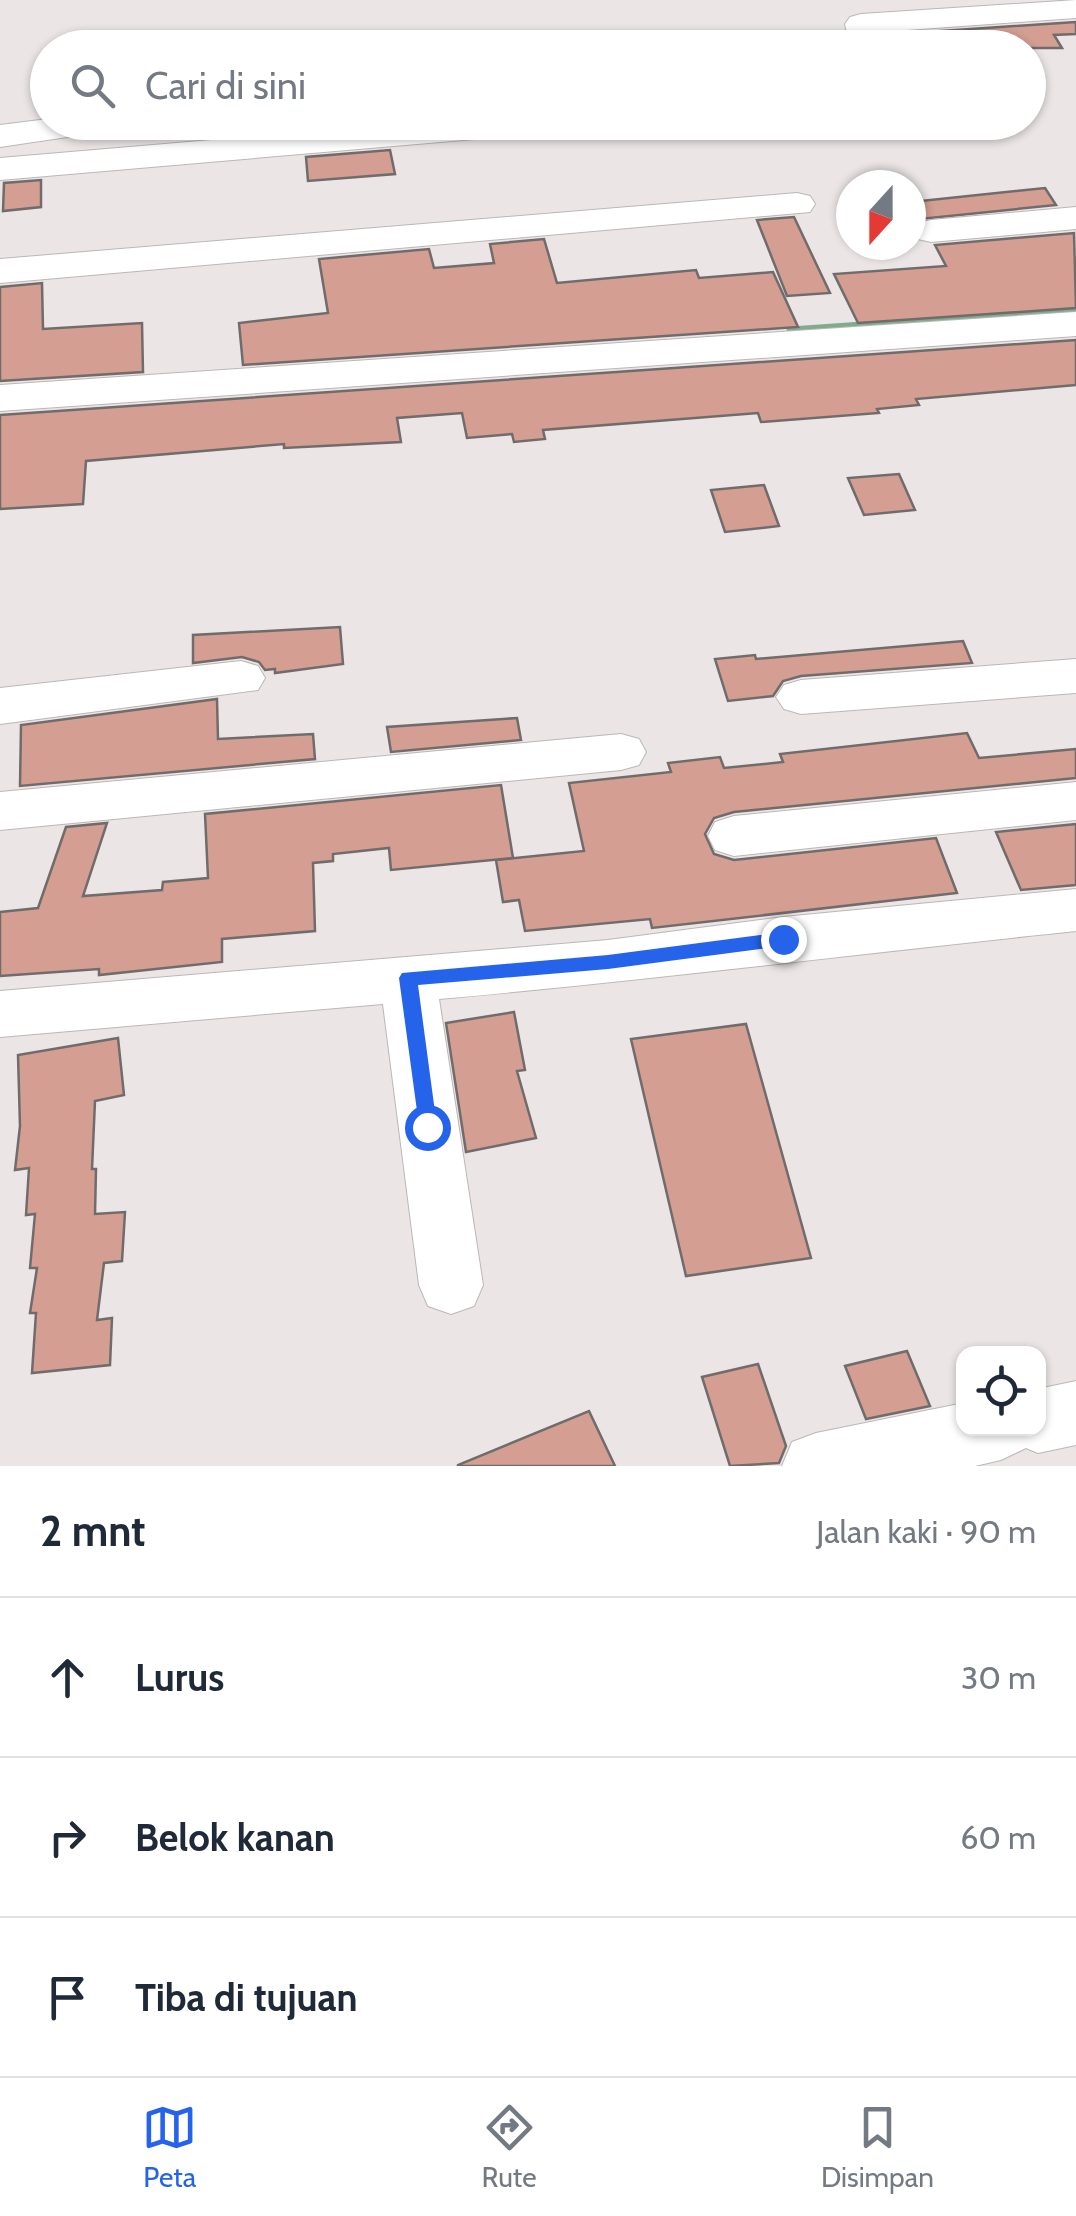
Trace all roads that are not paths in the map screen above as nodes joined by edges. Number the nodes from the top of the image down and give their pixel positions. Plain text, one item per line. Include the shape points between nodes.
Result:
1 (1076, 8) edge
2 (862, 30) edge
3 (30, 132) edge
4 (0, 136) edge
5 (338, 140) edge
6 (0, 168) edge
7 (797, 204) dead end
8 (1076, 218) edge
9 (931, 230) dead end
10 (0, 271) edge
11 (1076, 324) edge
12 (0, 398) edge
13 (1076, 676) edge
14 (242, 678) dead end
15 (801, 697) dead end
16 (0, 706) edge
17 (622, 752) dead end
18 (1076, 801) edge
19 (0, 811) edge
20 (734, 836) dead end
21 (1076, 910) edge
22 (408, 978) junction
23 (0, 1014) edge
24 (451, 1285) dead end
25 (1076, 1413) edge
26 (1046, 1419) edge
27 (962, 1436) edge
28 (816, 1466) edge

1 - 2 street via 868,23
3 - 4 street
5 - 6 street
7 - 10 street
8 - 9 street
11 - 12 street
13 - 15 street
14 - 16 street
17 - 19 street
18 - 20 street
21 - 22 street
22 - 23 street
22 - 24 street
25 - 26 street
27 - 28 street

